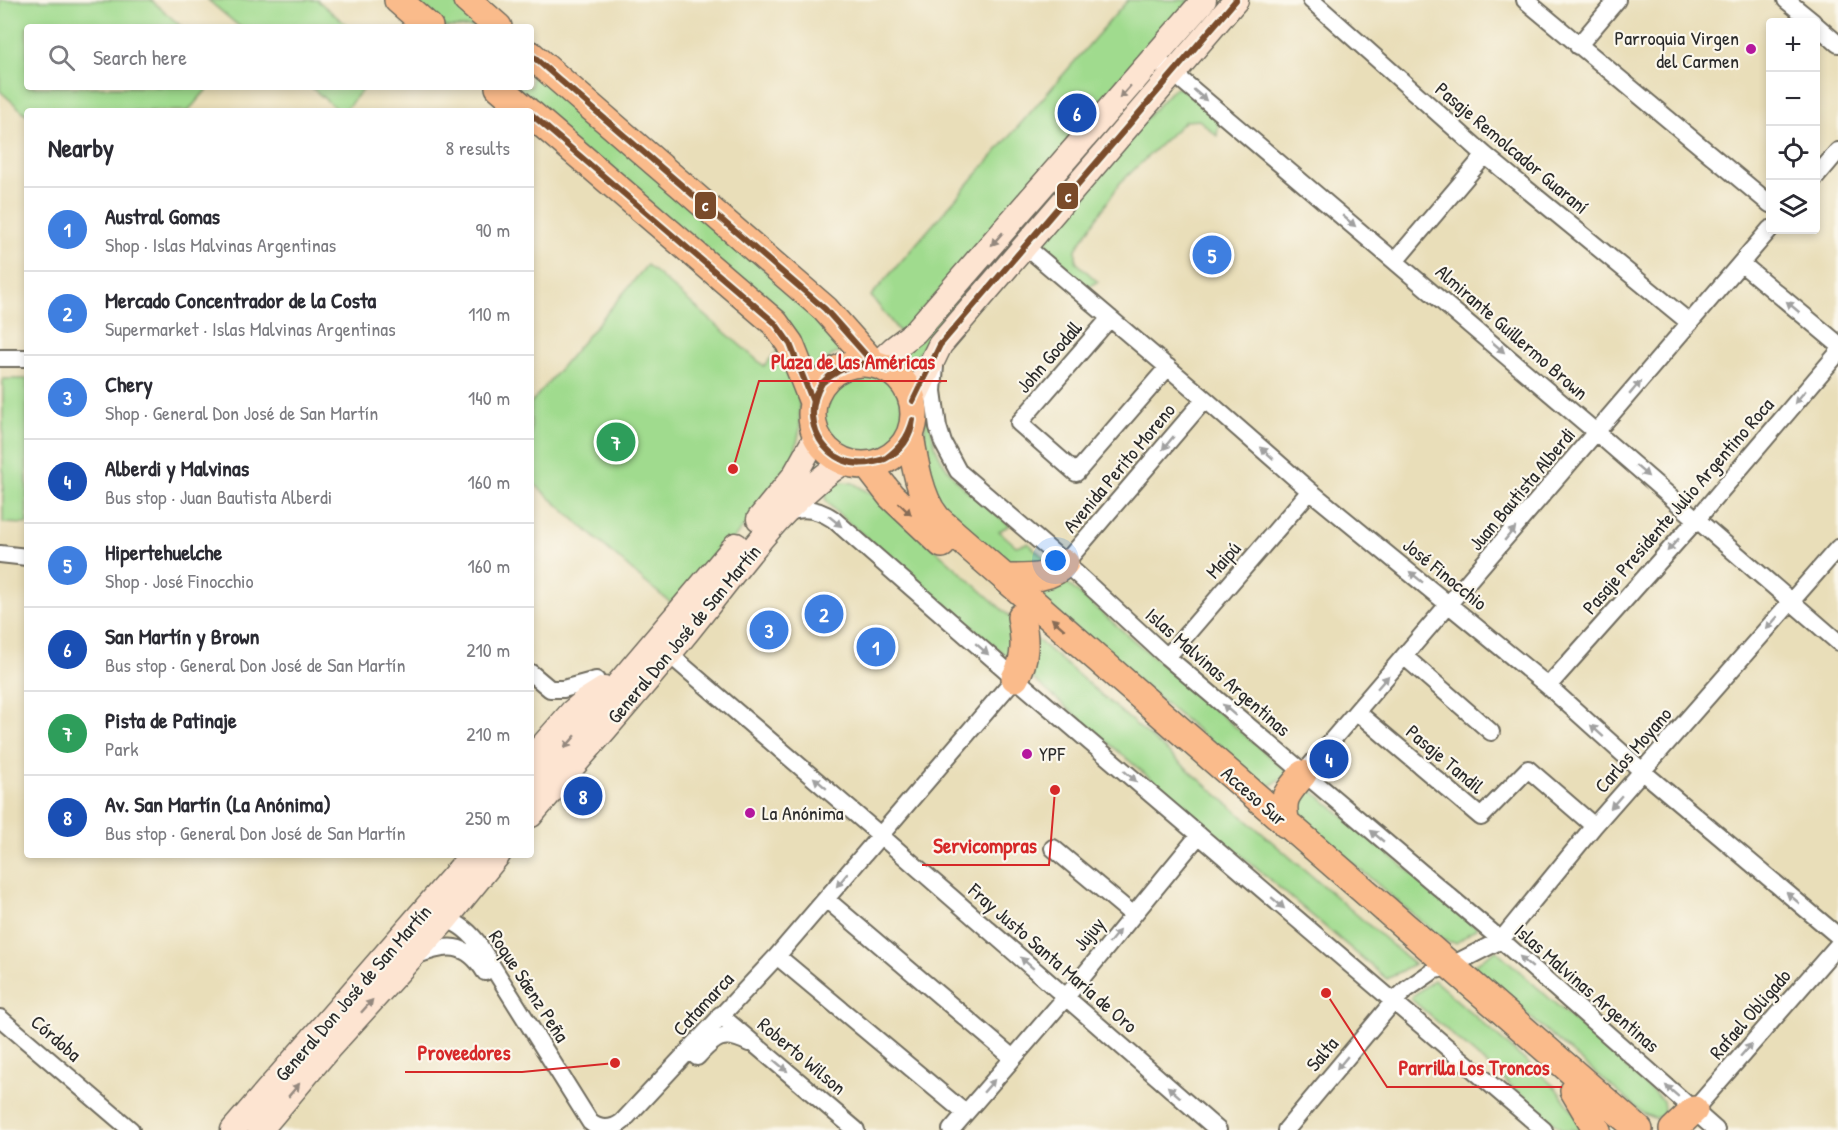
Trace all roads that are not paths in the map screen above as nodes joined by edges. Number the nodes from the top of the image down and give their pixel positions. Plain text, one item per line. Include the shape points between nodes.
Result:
1 (398, 0) edge
2 (467, 0) edge
3 (1204, 0) edge
4 (1236, 0) edge
5 (1311, 0) edge
6 (1525, 0) edge
7 (1617, 0) edge
8 (1786, 0) edge
9 (1807, 18) edge
10 (426, 24) edge
11 (495, 24) edge
12 (1820, 29) edge
13 (1838, 44) edge
14 (1578, 46) junction
15 (534, 58) edge
16 (1155, 58) junction
17 (1174, 73) junction
18 (502, 90) edge
19 (524, 108) edge
20 (534, 117) edge
21 (1838, 151) edge
22 (1485, 155) junction
23 (1820, 171) edge
24 (1766, 201) edge
25 (1767, 234) edge
26 (1024, 245) junction
27 (1396, 260) junction
28 (1742, 264) junction
29 (1110, 318) junction
30 (1690, 323) junction
31 (1838, 344) edge
32 (940, 345) junction
33 (1838, 353) edge
34 (0, 358) edge
35 (24, 358) edge
36 (875, 363) junction
37 (1168, 367) junction
38 (1205, 399) junction
39 (913, 401) junction
40 (813, 402) junction
41 (1597, 432) junction
42 (817, 435) junction
43 (910, 435) junction
44 (856, 463) junction
45 (1310, 491) junction
46 (782, 516) junction
47 (1697, 519) junction
48 (1838, 548) edge
49 (0, 554) edge
50 (24, 557) edge
51 (1065, 563) junction
52 (1005, 578) junction
53 (1791, 602) junction
54 (1450, 605) junction
55 (1021, 616) junction
56 (1838, 642) edge
57 (669, 654) junction
58 (1167, 657) junction
59 (1405, 657) junction
60 (631, 671) junction
61 (534, 676) edge
62 (1015, 678) junction
63 (1548, 686) junction
64 (599, 693) junction
65 (1357, 712) junction
66 (1491, 732) dead end
67 (534, 756) edge
68 (1642, 771) junction
69 (1303, 774) junction
70 (534, 784) edge
71 (534, 812) edge
72 (1286, 824) junction
73 (1594, 826) junction
74 (880, 835) junction
75 (1199, 835) junction
76 (1053, 848) dead end
77 (469, 858) edge
78 (496, 858) edge
79 (826, 899) junction
80 (422, 913) junction
81 (1132, 914) junction
82 (446, 919) junction
83 (1838, 936) edge
84 (1501, 940) junction
85 (1838, 945) edge
86 (777, 956) junction
87 (411, 957) junction
88 (1442, 969) junction
89 (1066, 997) junction
90 (1393, 1002) junction
91 (720, 1015) junction
92 (0, 1018) edge
93 (760, 1049) junction
94 (1013, 1058) junction
95 (281, 1076) junction
96 (1574, 1091) junction
97 (1694, 1110) junction
98 (965, 1113) junction
99 (606, 1129) edge
100 (129, 1130) edge
101 (220, 1130) edge
102 (233, 1130) edge
103 (260, 1130) edge
104 (584, 1130) edge
105 (629, 1130) edge
106 (856, 1130) edge
107 (951, 1130) edge
108 (1218, 1130) edge
109 (1286, 1130) edge
110 (1544, 1130) edge
111 (1597, 1130) edge
112 (1620, 1130) edge
113 (1639, 1130) edge
114 (1673, 1130) edge
115 (1716, 1130) edge

1 - 10 main road
2 - 11 main road
3 - 16 main road
4 - 17 main road
5 - 22 street, Pasaje Remolcador Guaraní
6 - 14 street
7 - 14 street
8 - 9 street
12 - 13 street
14 - 24 street
15 - 36 main road via 825,309
16 - 17 street, Almirante Guillermo Brown
16 -> 36 main road via 915,332
17 - 26 main road
17 -> 27 street, Almirante Guillermo Brown
18 - 19 main road
20 - 40 main road via 775,323 790,344
21 - 23 street
22 - 27 street
22 - 30 street, Pasaje Remolcador Guaraní
25 - 28 street, Juan Bautista Alberdi
26 - 29 street, José Finocchio
26 - 32 main road
27 -> 41 street, Almirante Guillermo Brown
28 - 30 street, Juan Bautista Alberdi
31 -> 28 street
29 - 37 street, José Finocchio
29 - 37 street, John Goodall via 1019,423 1076,473
41 -> 30 street, Juan Bautista Alberdi
32 - 39 main road
32 - 51 street, Islas Malvinas Argentinas via 935,359 934,410 943,443 958,471
33 -> 47 street, Pasaje Presidente Julio Argentino Roca
34 - 35 street
36 - 39 main road via 898,376
36 - 40 main road via 850,364 829,375
37 - 38 street, José Finocchio
45 -> 38 street, José Finocchio
38 -> 51 street, Avenida Perito Moreno
39 - 43 main road
40 - 42 main road
41 -> 47 street, Almirante Guillermo Brown
54 -> 41 street, Juan Bautista Alberdi
42 - 44 main road via 824,446
42 - 60 main road, General Don José de San Martín via 794,476
43 - 44 main road via 892,456 880,462
43 - 52 main road, Acceso Sur via 918,477 935,516
44 - 46 main road, General Don José de San Martín via 819,478
44 -> 55 main road, Acceso Sur
54 -> 45 street, José Finocchio
45 - 58 street, Maipú
46 - 57 main road, General Don José de San Martín
46 -> 62 street via 813,509 833,519
47 - 53 street, Almirante Guillermo Brown
47 -> 63 street, Pasaje Presidente Julio Argentino Roca
48 - 53 street, Carlos Moyano
49 - 50 street
51 - 52 main road via 1057,573
51 - 58 street, Islas Malvinas Argentinas
72 -> 52 main road, Acceso Sur
53 - 56 street, Almirante Guillermo Brown
53 -> 68 street, Carlos Moyano
54 - 59 street, Juan Bautista Alberdi
54 - 63 street, José Finocchio
55 - 62 main road via 1024,649 1022,666
55 - 88 main road, Acceso Sur via 1266,826
57 - 71 main road, General Don José de San Martín
74 -> 57 street, Fray Justo Santa María de Oro
69 -> 58 street, Islas Malvinas Argentinas
65 -> 59 street, Juan Bautista Alberdi
59 - 66 street
60 - 64 main road
60 -> 70 main road, General Don José de San Martín
61 - 64 street via 550,689 596,680
62 - 74 street, Catamarca
62 -> 75 street
68 -> 63 street, José Finocchio
64 - 67 main road via 572,712
65 - 69 street, Juan Bautista Alberdi
65 - 73 street, Pasaje Tandil via 1481,817 1528,769
68 -> 73 street, Carlos Moyano
83 -> 68 street, José Finocchio
69 - 72 main road via 1284,801
84 -> 69 street, Islas Malvinas Argentinas
72 - 88 main road, Acceso Sur
73 - 84 street, Carlos Moyano
74 -> 79 street, Catamarca
89 -> 74 street, Fray Justo Santa María de Oro
75 - 81 street, Jujuy
75 -> 90 street
76 - 81 street
77 - 80 main road, General Don José de San Martín
78 - 82 main road, General Don José de San Martín
79 - 86 street, Catamarca
79 - 94 street
80 - 82 street, Roque Sáenz Peña
80 - 95 main road, General Don José de San Martín
89 -> 81 street, Jujuy
82 - 87 main road, General Don José de San Martín
82 - 99 street, Roque Sáenz Peña via 462,927 477,942 590,1122
84 - 88 street, Carlos Moyano
97 -> 84 street, Islas Malvinas Argentinas
97 -> 85 street, Rafael Obligado
86 - 91 street, Catamarca
86 - 98 street
103 -> 87 main road, General Don José de San Martín
87 - 104 street, Roque Sáenz Peña via 451,947 473,956
88 - 90 street, Salta
88 - 96 main road, Acceso Sur
88 - 113 main road, Acceso Sur
89 - 94 street, Jujuy
108 -> 89 street, Fray Justo Santa María de Oro
90 -> 109 street, Salta
90 - 110 street
91 - 93 street, Roberto Wilson
91 - 99 street, Catamarca via 622,1122
92 - 100 street, Córdoba
93 - 105 street, Catamarca via 730,1036 713,1041
93 -> 106 street, Roberto Wilson
98 -> 94 street, Jujuy
95 - 101 street via 240,1106
95 - 102 main road, General Don José de San Martín
96 - 111 main road
96 - 112 main road, Acceso Sur
97 - 114 main road
97 - 115 street, Islas Malvinas Argentinas
98 - 107 street, Jujuy

